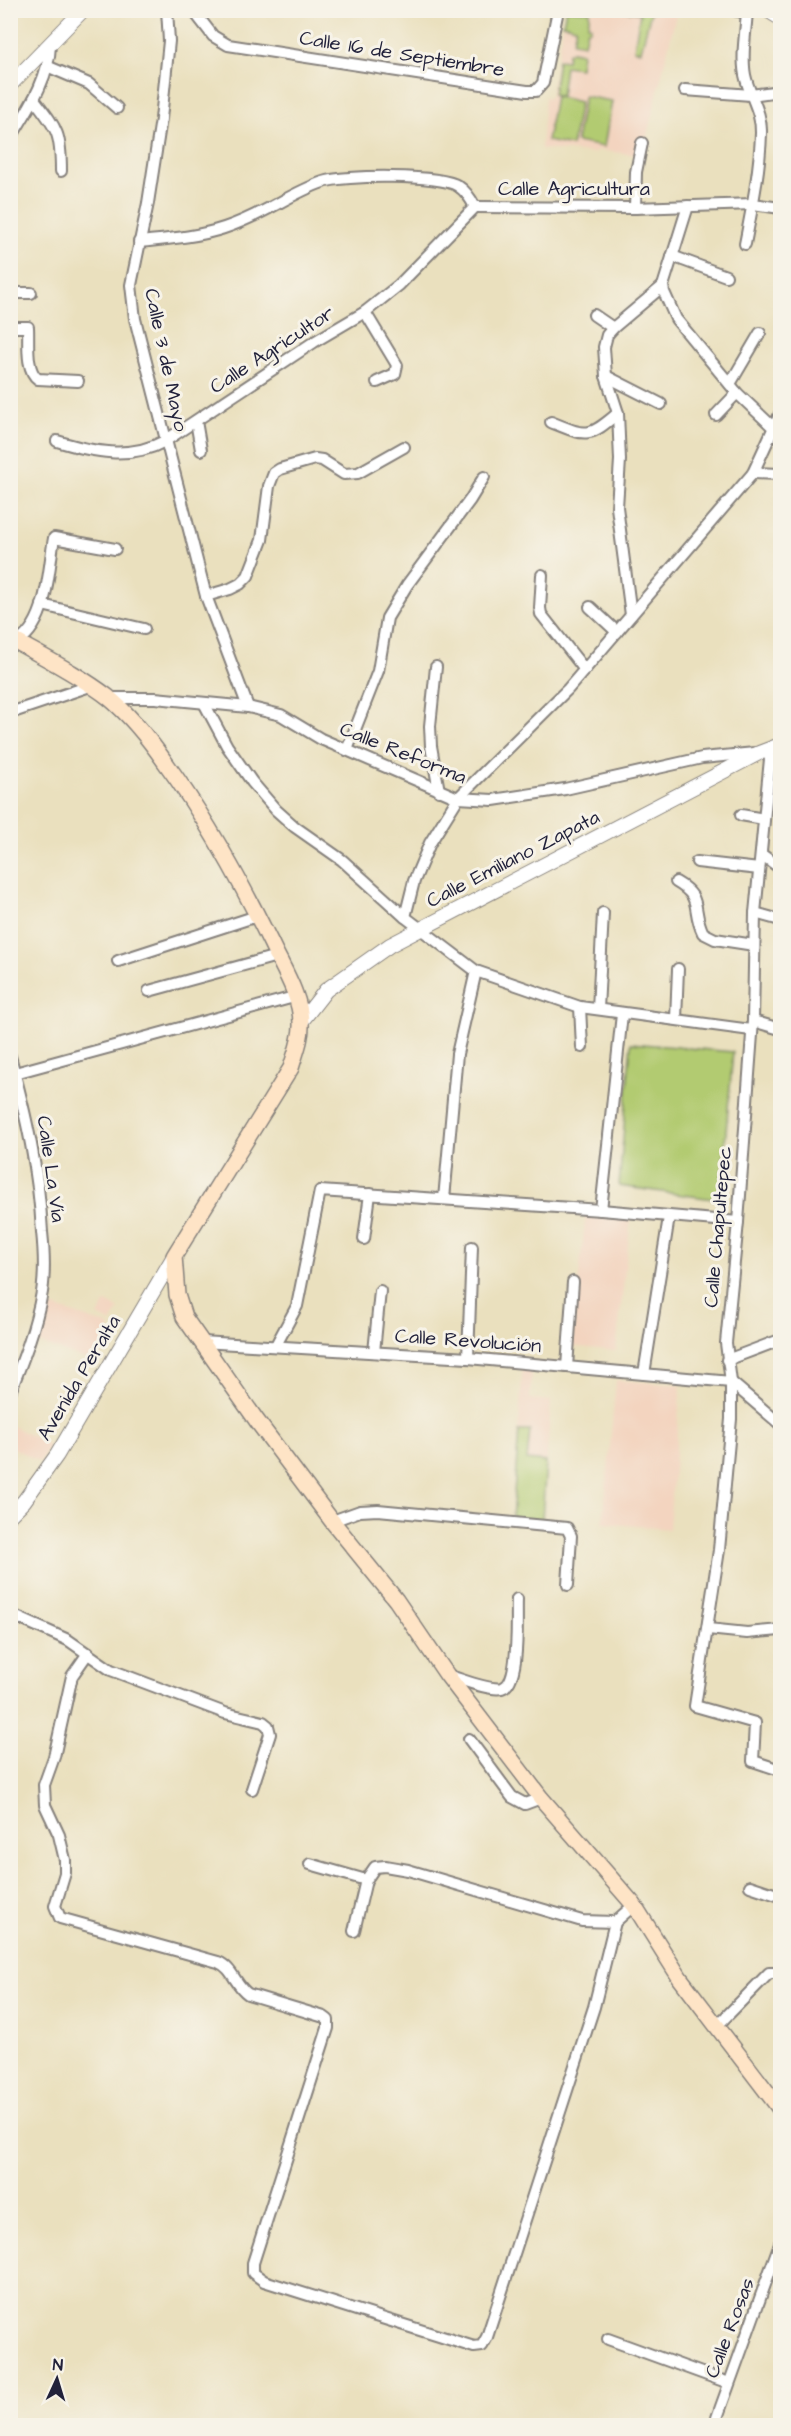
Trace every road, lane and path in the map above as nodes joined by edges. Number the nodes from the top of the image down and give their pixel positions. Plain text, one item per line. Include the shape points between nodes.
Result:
1 (83, 10) edge
2 (167, 10) edge
3 (193, 10) edge
4 (558, 10) edge
5 (733, 10) edge
6 (767, 10) edge
7 (747, 12) edge
8 (780, 18) edge
9 (50, 45) junction
10 (49, 67) junction
11 (10, 85) edge
12 (685, 90) dead end
13 (780, 91) edge
14 (752, 95) junction
15 (34, 99) junction
16 (117, 108) dead end
17 (10, 139) edge
18 (642, 144) dead end
19 (61, 171) dead end
20 (753, 204) junction
21 (688, 206) junction
22 (476, 207) junction
23 (635, 208) junction
24 (780, 208) edge
25 (139, 242) junction
26 (745, 244) dead end
27 (672, 256) junction
28 (726, 276) dead end
29 (663, 286) junction
30 (10, 293) edge
31 (31, 293) dead end
32 (365, 312) junction
33 (594, 315) dead end
34 (10, 327) edge
35 (613, 328) junction
36 (760, 333) dead end
37 (606, 376) junction
38 (78, 381) dead end
39 (378, 382) dead end
40 (733, 388) junction
41 (661, 404) dead end
42 (618, 413) junction
43 (780, 414) edge
44 (716, 415) dead end
45 (196, 421) junction
46 (551, 422) dead end
47 (775, 429) junction
48 (57, 441) dead end
49 (165, 441) junction
50 (404, 447) dead end
51 (201, 450) dead end
52 (753, 473) junction
53 (780, 474) edge
54 (484, 477) dead end
55 (115, 549) dead end
56 (542, 575) dead end
57 (206, 596) junction
58 (42, 604) junction
59 (590, 607) dead end
60 (631, 615) junction
61 (144, 630) dead end
62 (617, 632) junction
63 (13, 642) edge
64 (436, 667) dead end
65 (585, 670) junction
66 (90, 686) junction
67 (108, 698) junction
68 (204, 704) junction
69 (248, 707) junction
70 (10, 713) edge
71 (347, 750) junction
72 (772, 751) edge
73 (439, 790) junction
74 (458, 798) junction
75 (741, 815) dead end
76 (764, 819) junction
77 (760, 854) junction
78 (697, 862) dead end
79 (780, 868) edge
80 (759, 869) junction
81 (676, 882) dead end
82 (603, 913) dead end
83 (755, 913) junction
84 (257, 916) junction
85 (405, 916) junction
86 (780, 920) edge
87 (422, 927) junction
88 (754, 945) junction
89 (277, 956) junction
90 (118, 961) dead end
91 (678, 969) dead end
92 (476, 971) junction
93 (149, 991) dead end
94 (294, 997) junction
95 (580, 1007) junction
96 (597, 1010) junction
97 (622, 1014) junction
98 (676, 1019) junction
99 (301, 1022) junction
100 (752, 1026) junction
101 (780, 1029) edge
102 (582, 1047) dead end
103 (10, 1056) edge
104 (15, 1073) junction
105 (370, 1194) junction
106 (444, 1199) junction
107 (601, 1210) junction
108 (669, 1217) junction
109 (738, 1222) junction
110 (364, 1239) dead end
111 (471, 1247) dead end
112 (174, 1256) junction
113 (573, 1282) dead end
114 (380, 1292) dead end
115 (780, 1340) edge
116 (202, 1342) junction
117 (276, 1345) junction
118 (374, 1352) junction
119 (468, 1358) junction
120 (727, 1360) junction
121 (567, 1367) junction
122 (644, 1374) junction
123 (731, 1382) junction
124 (10, 1392) edge
125 (780, 1424) edge
126 (10, 1515) edge
127 (332, 1521) junction
128 (568, 1585) dead end
129 (517, 1599) dead end
130 (10, 1614) edge
131 (708, 1629) junction
132 (780, 1630) edge
133 (88, 1653) junction
134 (447, 1675) junction
135 (469, 1739) dead end
136 (780, 1770) edge
137 (252, 1789) dead end
138 (542, 1798) junction
139 (310, 1864) dead end
140 (366, 1880) junction
141 (750, 1886) dead end
142 (780, 1896) edge
143 (634, 1905) junction
144 (615, 1922) junction
145 (354, 1931) dead end
146 (780, 1973) edge
147 (716, 2026) junction
148 (780, 2109) edge
149 (780, 2243) edge
150 (608, 2339) dead end
151 (729, 2383) junction
152 (714, 2426) edge

1 - 9 street
2 - 25 street, Calle 3 de Mayo via 169,41 161,119
3 - 4 street, Calle 16 de Septiembre via 213,36 228,45 536,91 543,83
5 - 7 street
6 - 8 street
7 - 14 street via 743,59
9 - 10 street
9 - 11 street
10 - 15 street
10 - 16 street via 89,84
12 - 14 street
13 - 14 street
14 - 20 street via 761,133
15 - 17 street
15 - 19 street via 57,129
18 - 23 street
20 - 21 street, Calle Agricultura
20 - 24 street, Calle Agricultura
20 - 26 street
21 - 23 street, Calle Agricultura
21 - 27 street
22 - 23 street, Calle Agricultura
22 - 25 street, Calle Agricultura via 457,185 442,179 421,176 327,180 223,228
22 - 32 street, Calle Agricultor via 399,285
25 - 49 street, Calle 3 de Mayo via 131,285 135,319
27 - 28 street
27 - 29 street
29 - 35 street
29 - 40 street via 676,319
30 - 31 street
32 - 39 street via 397,365 395,374
32 - 45 street, Calle Agricultor
33 - 35 street
34 - 38 street via 28,327 34,376
35 - 37 street via 604,347
36 - 40 street
37 - 41 street
37 - 42 street
40 - 44 street
40 - 47 street
42 - 46 street via 597,432 579,433
42 - 60 street via 617,507
43 - 47 street
45 - 49 street, Calle Agricultor
45 - 51 street
47 - 52 street
48 - 49 street, Calle Agricultor via 115,454 140,452
49 - 57 street, Calle 3 de Mayo
50 - 57 street via 358,473 344,474 315,459 274,473 262,540 248,576 230,589
52 - 53 street
52 - 60 street
54 - 71 street via 387,618 378,671
55 - 58 street via 54,538
56 - 65 street via 541,614
57 - 69 street, Calle 3 de Mayo
58 - 61 street
58 - 63 street via 36,622
59 - 62 street
60 - 62 street
62 - 65 street
63 - 66 main road
64 - 73 street via 430,726
65 - 74 street
66 - 67 main road
66 - 70 street
67 - 68 street, Calle Reforma
67 - 84 main road via 146,736 184,788
68 - 69 street, Calle Reforma
68 - 85 street via 227,746 276,810 342,860
69 - 71 street, Calle Reforma via 281,715
71 - 73 street, Calle Reforma
72 - 74 street, Calle Reforma via 702,758 493,800
72 - 76 street, Calle Chapultepec
72 - 87 street, Calle Emiliano Zapata
73 - 74 street, Calle Reforma
74 - 85 street via 430,843
75 - 76 street
76 - 77 street, Calle Chapultepec
77 - 79 street
77 - 80 street, Calle Chapultepec
78 - 80 street
80 - 83 street, Calle Chapultepec
81 - 88 street via 694,896 703,933 715,939
82 - 96 street
83 - 86 street
83 - 88 street, Calle Chapultepec
84 - 89 main road
84 - 90 street
85 - 87 street
87 - 92 street
87 - 99 street, Calle Emiliano Zapata via 345,975 326,990
88 - 100 street, Calle Chapultepec
89 - 93 street
89 - 94 main road
91 - 98 street
92 - 95 street
92 - 106 street via 457,1054
94 - 99 main road
94 - 104 street
95 - 96 street
95 - 102 street
96 - 97 street
97 - 98 street
97 - 107 street
98 - 100 street
99 - 112 main road via 294,1059 282,1084
100 - 101 street
100 - 109 street, Calle Chapultepec
103 - 104 street, Calle La Vía
104 - 124 street, Calle La Vía via 40,1196 44,1250 42,1290 32,1332
105 - 106 street
105 - 110 street
105 - 117 street via 319,1191 297,1306
106 - 107 street
107 - 108 street
108 - 109 street
108 - 122 street
109 - 120 street, Calle Chapultepec
111 - 119 street
112 - 116 main road via 180,1308
112 - 126 street, Avenida Peralta via 57,1455
113 - 121 street
114 - 118 street
115 - 120 street
116 - 117 street, Calle Revolución
116 - 127 main road
117 - 118 street, Calle Revolución
118 - 119 street, Calle Revolución
119 - 121 street, Calle Revolución
120 - 123 street, Calle Chapultepec
121 - 122 street, Calle Revolución
122 - 123 street, Calle Revolución
123 - 125 street
123 - 131 street, Calle Chapultepec via 720,1538
127 - 128 street via 360,1511 378,1510 567,1528 571,1536
127 - 134 main road via 396,1600
129 - 134 street via 514,1677 509,1684 495,1688
130 - 133 street
131 - 132 street via 747,1633
131 - 136 street, Calle Chapultepec via 695,1706 755,1723 753,1761
133 - 137 street via 111,1670 143,1683 268,1726 270,1734
133 - 144 street via 72,1676 44,1785 45,1805 65,1860 55,1906 60,1918 218,1962 227,1967 248,1994 327,2020 328,2028 253,2263 253,2273 264,2281 474,2347 482,2346 594,2007
134 - 138 main road
135 - 138 street via 512,1797 525,1804
138 - 143 main road
139 - 140 street
140 - 144 street via 375,1867 385,1866 582,1921
140 - 145 street
141 - 142 street
143 - 144 street
143 - 147 main road
146 - 147 street via 769,1973
147 - 148 main road
149 - 151 street, Calle Rosas
150 - 151 street
151 - 152 street, Calle Rosas

